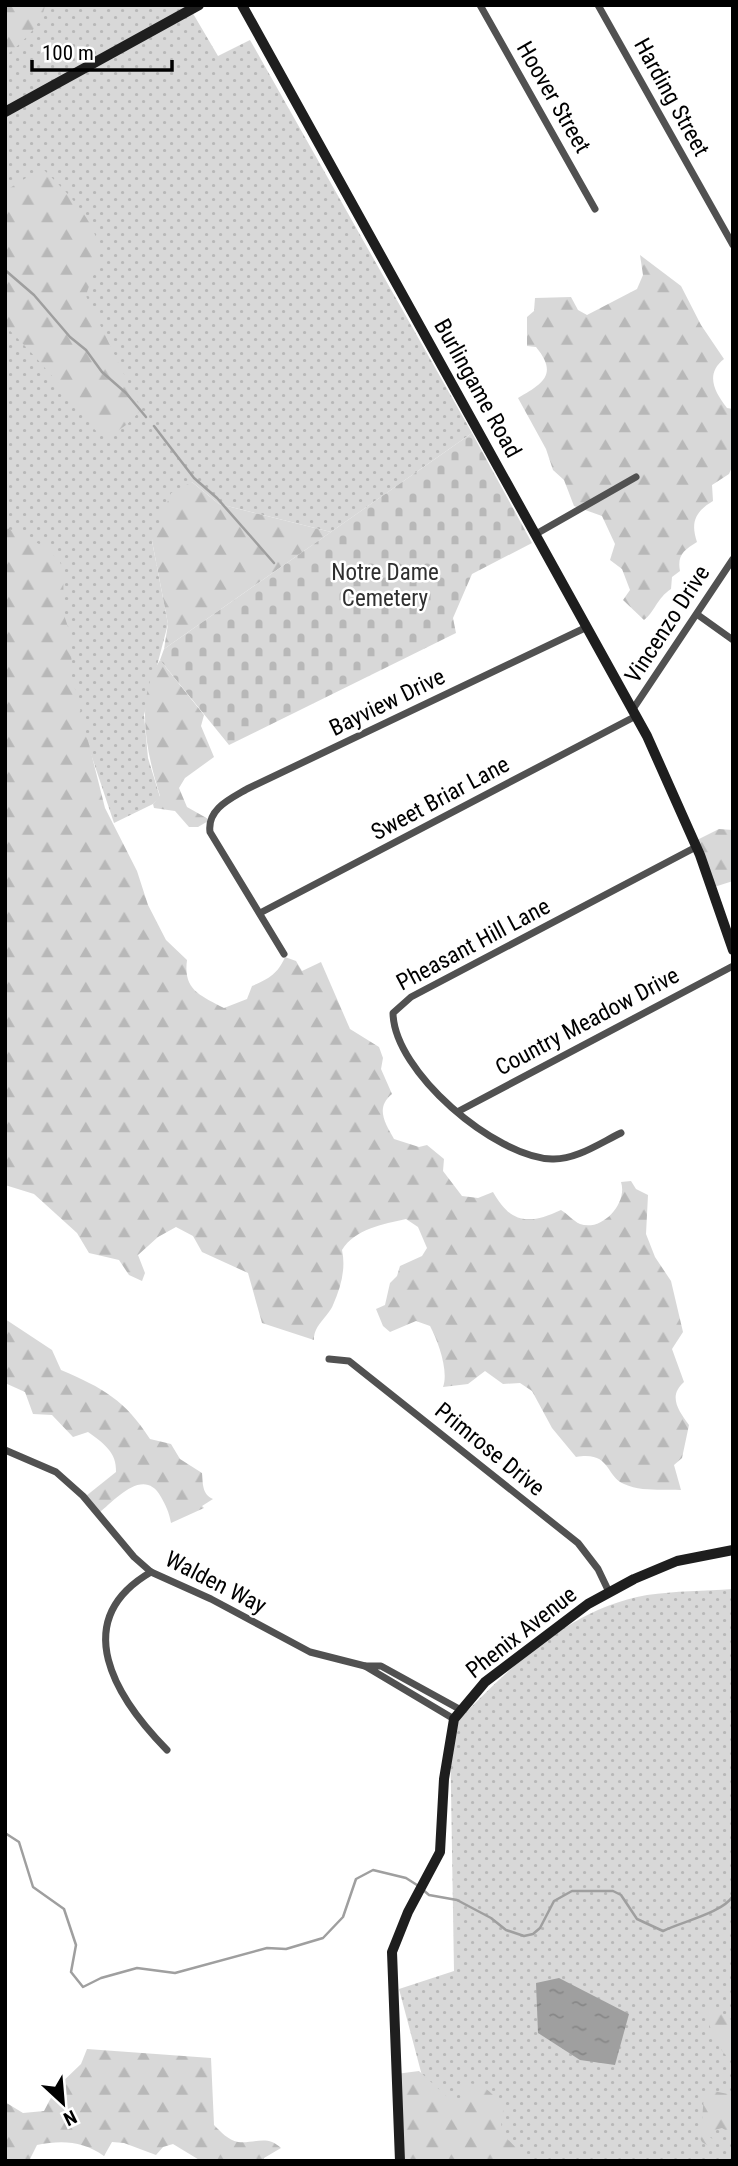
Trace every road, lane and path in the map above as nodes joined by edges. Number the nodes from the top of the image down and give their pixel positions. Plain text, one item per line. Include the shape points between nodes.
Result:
1 (199, 5) edge
2 (242, 5) edge
3 (480, 5) edge
4 (598, 5) edge
5 (5, 112) edge
6 (595, 209) dead end
7 (733, 245) edge
8 (636, 477) dead end
9 (536, 534) junction
10 (733, 559) edge
11 (698, 615) junction
12 (587, 627) junction
13 (733, 640) edge
14 (635, 712) junction
15 (696, 847) junction
16 (260, 913) junction
17 (733, 950) edge
18 (285, 954) dead end
19 (733, 966) edge
20 (459, 1111) junction
21 (621, 1133) dead end
22 (329, 1359) dead end
23 (5, 1450) edge
24 (733, 1550) edge
25 (151, 1572) junction
26 (609, 1592) junction
27 (457, 1715) junction
28 (167, 1750) dead end
29 (400, 2161) edge

1 - 5 street
2 - 9 street, Burlingame Road
3 - 6 street, Hoover Street
4 - 7 street, Harding Street
8 - 9 street
9 - 12 street, Burlingame Road
10 - 11 street, Vincenzo Drive
11 - 13 street
11 - 14 street, Vincenzo Drive
12 - 14 street, Burlingame Road
12 - 16 street, Bayview Drive via 219,806 210,821 210,832
14 - 15 street, Burlingame Road
14 - 16 street, Sweet Briar Lane
15 - 17 street, Burlingame Road
15 - 20 street, Pheasant Hill Lane via 397,1007 393,1025 402,1046 427,1083
16 - 18 street
19 - 20 street, Country Meadow Drive
20 - 21 street, Pheasant Hill Lane via 500,1144 541,1158 570,1157
22 - 26 street, Primrose Drive via 349,1361 578,1543
23 - 25 street, Walden Way via 56,1472
24 - 26 street, Phenix Avenue via 677,1561
25 - 27 street, Walden Way via 310,1651 365,1666
25 - 28 street via 121,1593 111,1608 107,1655 110,1672 125,1700
26 - 27 street, Phenix Avenue via 485,1682
27 - 29 street via 444,1779 442,1846 392,1954

